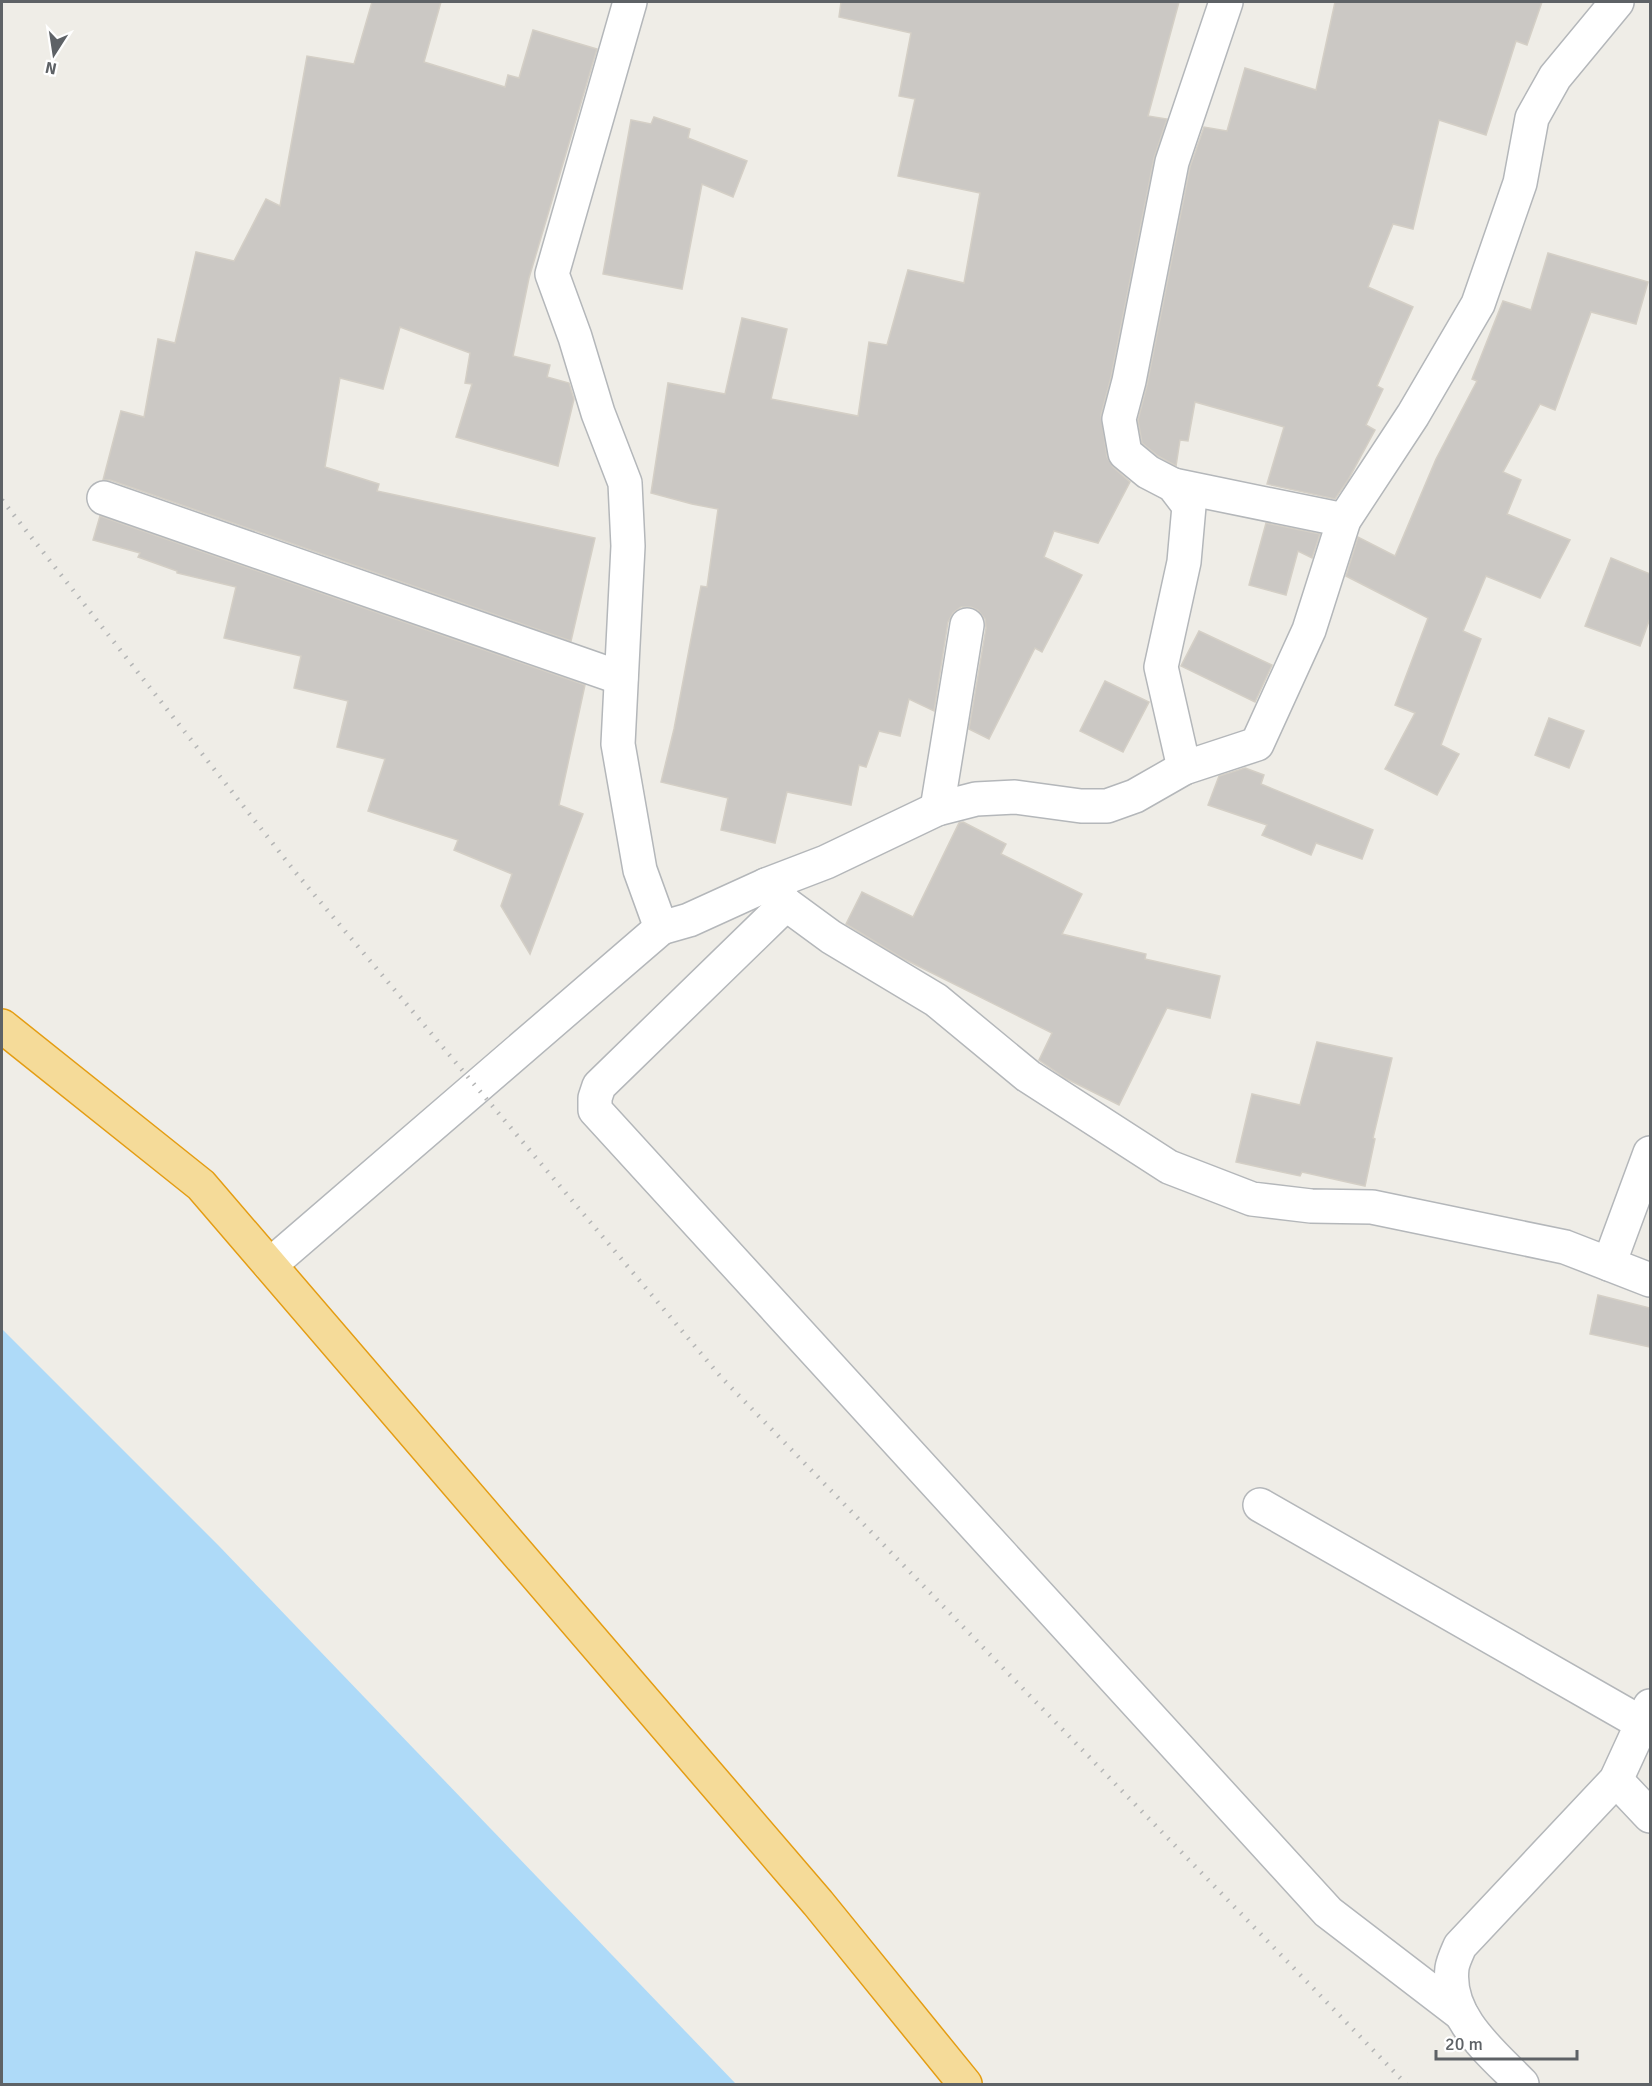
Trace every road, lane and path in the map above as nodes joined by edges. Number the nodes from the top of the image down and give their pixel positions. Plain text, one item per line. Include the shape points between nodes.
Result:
1 (630, 2) edge
2 (1226, 2) edge
3 (1617, 2) edge
4 (1173, 485) junction
5 (104, 498) dead end
6 (1344, 520) junction
7 (967, 625) dead end
8 (621, 678) junction
9 (1184, 768) junction
10 (937, 809) junction
11 (776, 895) junction
12 (661, 928) junction
13 (2, 1026) edge
14 (1650, 1153) edge
15 (1609, 1264) junction
16 (270, 1265) junction
17 (1650, 1280) edge
18 (1260, 1505) dead end
19 (1647, 1715) edge
20 (1616, 1780) junction
21 (1650, 1816) edge
22 (1461, 2014) junction
23 (965, 2085) edge
24 (1522, 2085) edge

1 - 8 street via 552,274 598,413 626,483 628,546
2 - 4 street via 1172,162 1119,419 1125,453 1148,472
3 - 6 street via 1555,77 1532,118 1520,183 1478,304 1413,416
4 - 6 street
4 - 9 street via 1189,506 1184,562 1161,667
5 - 8 street
6 - 9 street via 1309,630 1257,744
7 - 10 street
8 - 12 street via 618,744 640,870
9 - 10 street via 1135,796 1107,806 1015,797 976,799
10 - 11 street via 826,862
11 - 12 street
11 - 15 street via 831,937 936,1000 1028,1076 1169,1167 1252,1199 1311,1206 1372,1207 1565,1247
11 - 22 street via 599,1086 596,1110 1328,1912
12 - 16 street
13 - 16 highway via 201,1185
14 - 15 street
15 - 17 street
16 - 23 highway via 781,1859
18 - 19 street
19 - 20 street
20 - 21 street
20 - 22 street via 1460,1946 1452,1967 1452,1988
22 - 24 street

